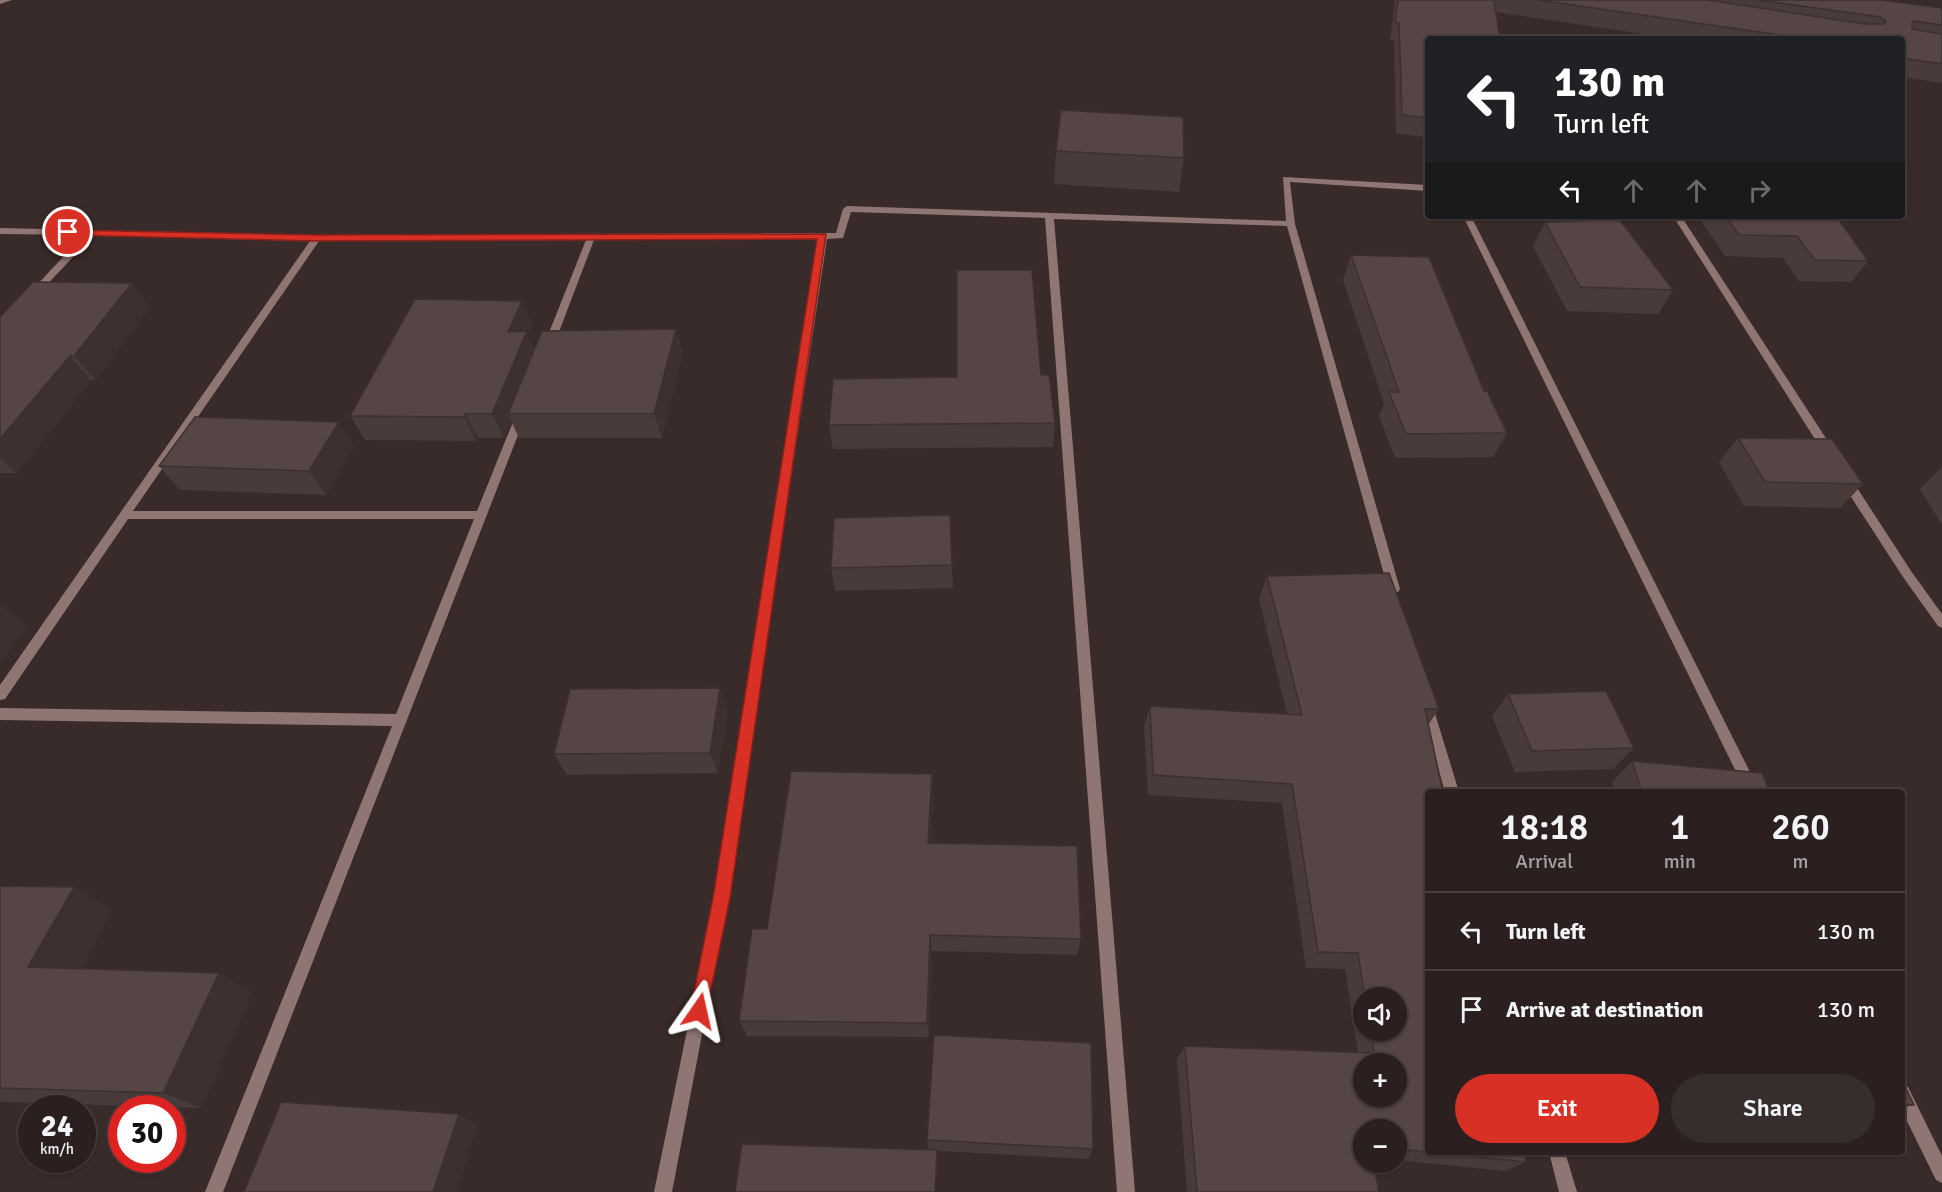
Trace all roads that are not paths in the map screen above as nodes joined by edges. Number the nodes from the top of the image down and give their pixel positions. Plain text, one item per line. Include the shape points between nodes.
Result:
1 (9, 0) edge
2 (0, 2) edge
3 (1425, 188) edge
4 (1049, 216) junction
5 (1468, 219) edge
6 (1679, 219) edge
7 (1291, 224) junction
8 (0, 231) edge
9 (91, 233) junction
10 (823, 236) junction
11 (591, 237) junction
12 (316, 238) junction
13 (25, 302) edge
14 (543, 359) edge
15 (525, 404) edge
16 (1836, 465) edge
17 (1843, 475) edge
18 (125, 514) junction
19 (482, 515) junction
20 (1396, 597) edge
21 (1942, 623) edge
22 (0, 695) edge
23 (1425, 699) edge
24 (0, 714) edge
25 (400, 720) junction
26 (1451, 789) edge
27 (1752, 789) edge
28 (1905, 1099) edge
29 (1558, 1155) edge
30 (1942, 1174) edge
31 (214, 1192) edge
32 (663, 1192) edge
33 (1126, 1192) edge
34 (1568, 1192) edge

1 - 2 street
3 - 7 street via 1287,179
4 - 7 street
4 - 10 street via 847,209 840,236
4 - 33 street
5 - 27 street
6 - 16 street
7 - 20 street
8 - 9 street
9 - 12 street
9 - 13 street
10 - 11 street
10 - 32 street via 721,898
11 - 12 street
11 - 14 street
12 - 18 street
15 - 19 street
17 - 21 street
18 - 19 street
18 - 22 street
19 - 25 street
23 - 26 street
24 - 25 street
25 - 31 street
28 - 30 street
29 - 34 street

